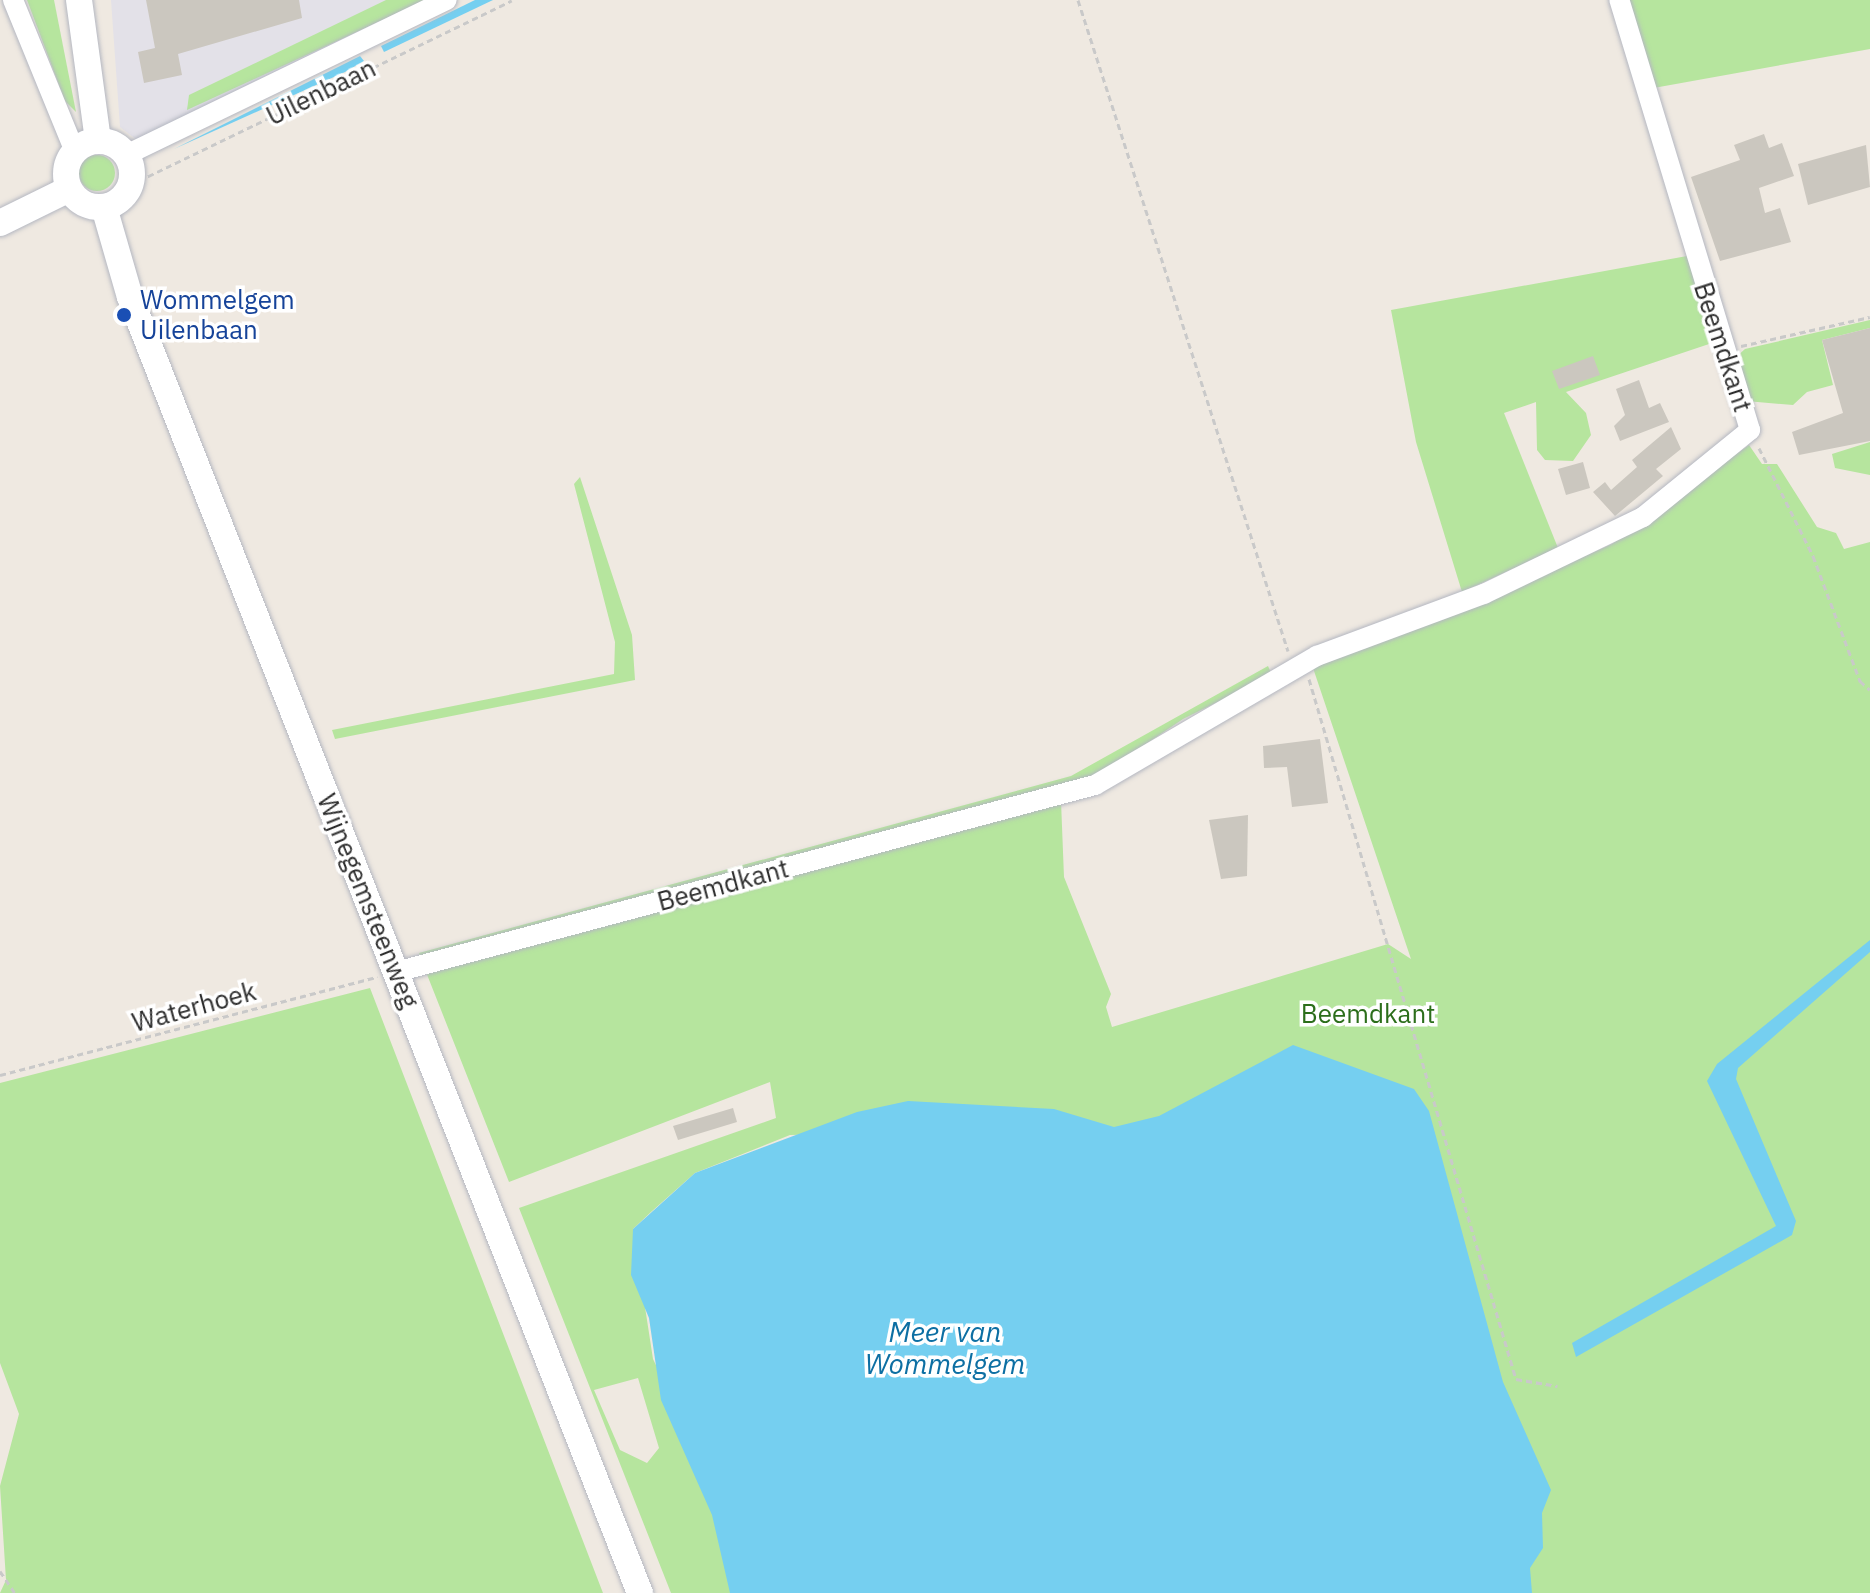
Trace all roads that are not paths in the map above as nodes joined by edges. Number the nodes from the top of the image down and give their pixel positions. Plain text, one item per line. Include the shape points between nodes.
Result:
1 (13, 0) edge
2 (79, 0) edge
3 (446, 0) edge
4 (1619, 0) edge
5 (86, 146) junction
6 (126, 155) junction
7 (69, 189) junction
8 (104, 207) junction
9 (0, 223) edge
10 (396, 972) junction
11 (640, 1593) edge

1 - 5 street
2 - 5 street
3 - 6 street, Uilenbaan
4 - 10 street, Beemdkant via 1750,430 1606,540 1298,668 1095,785
5 - 6 street
5 - 7 street via 66,173
6 - 8 street via 130,185
7 - 8 street via 84,204
7 - 9 street
8 - 10 street, Wijnegemsteenweg via 130,297
10 - 11 street, Wijnegemsteenweg

